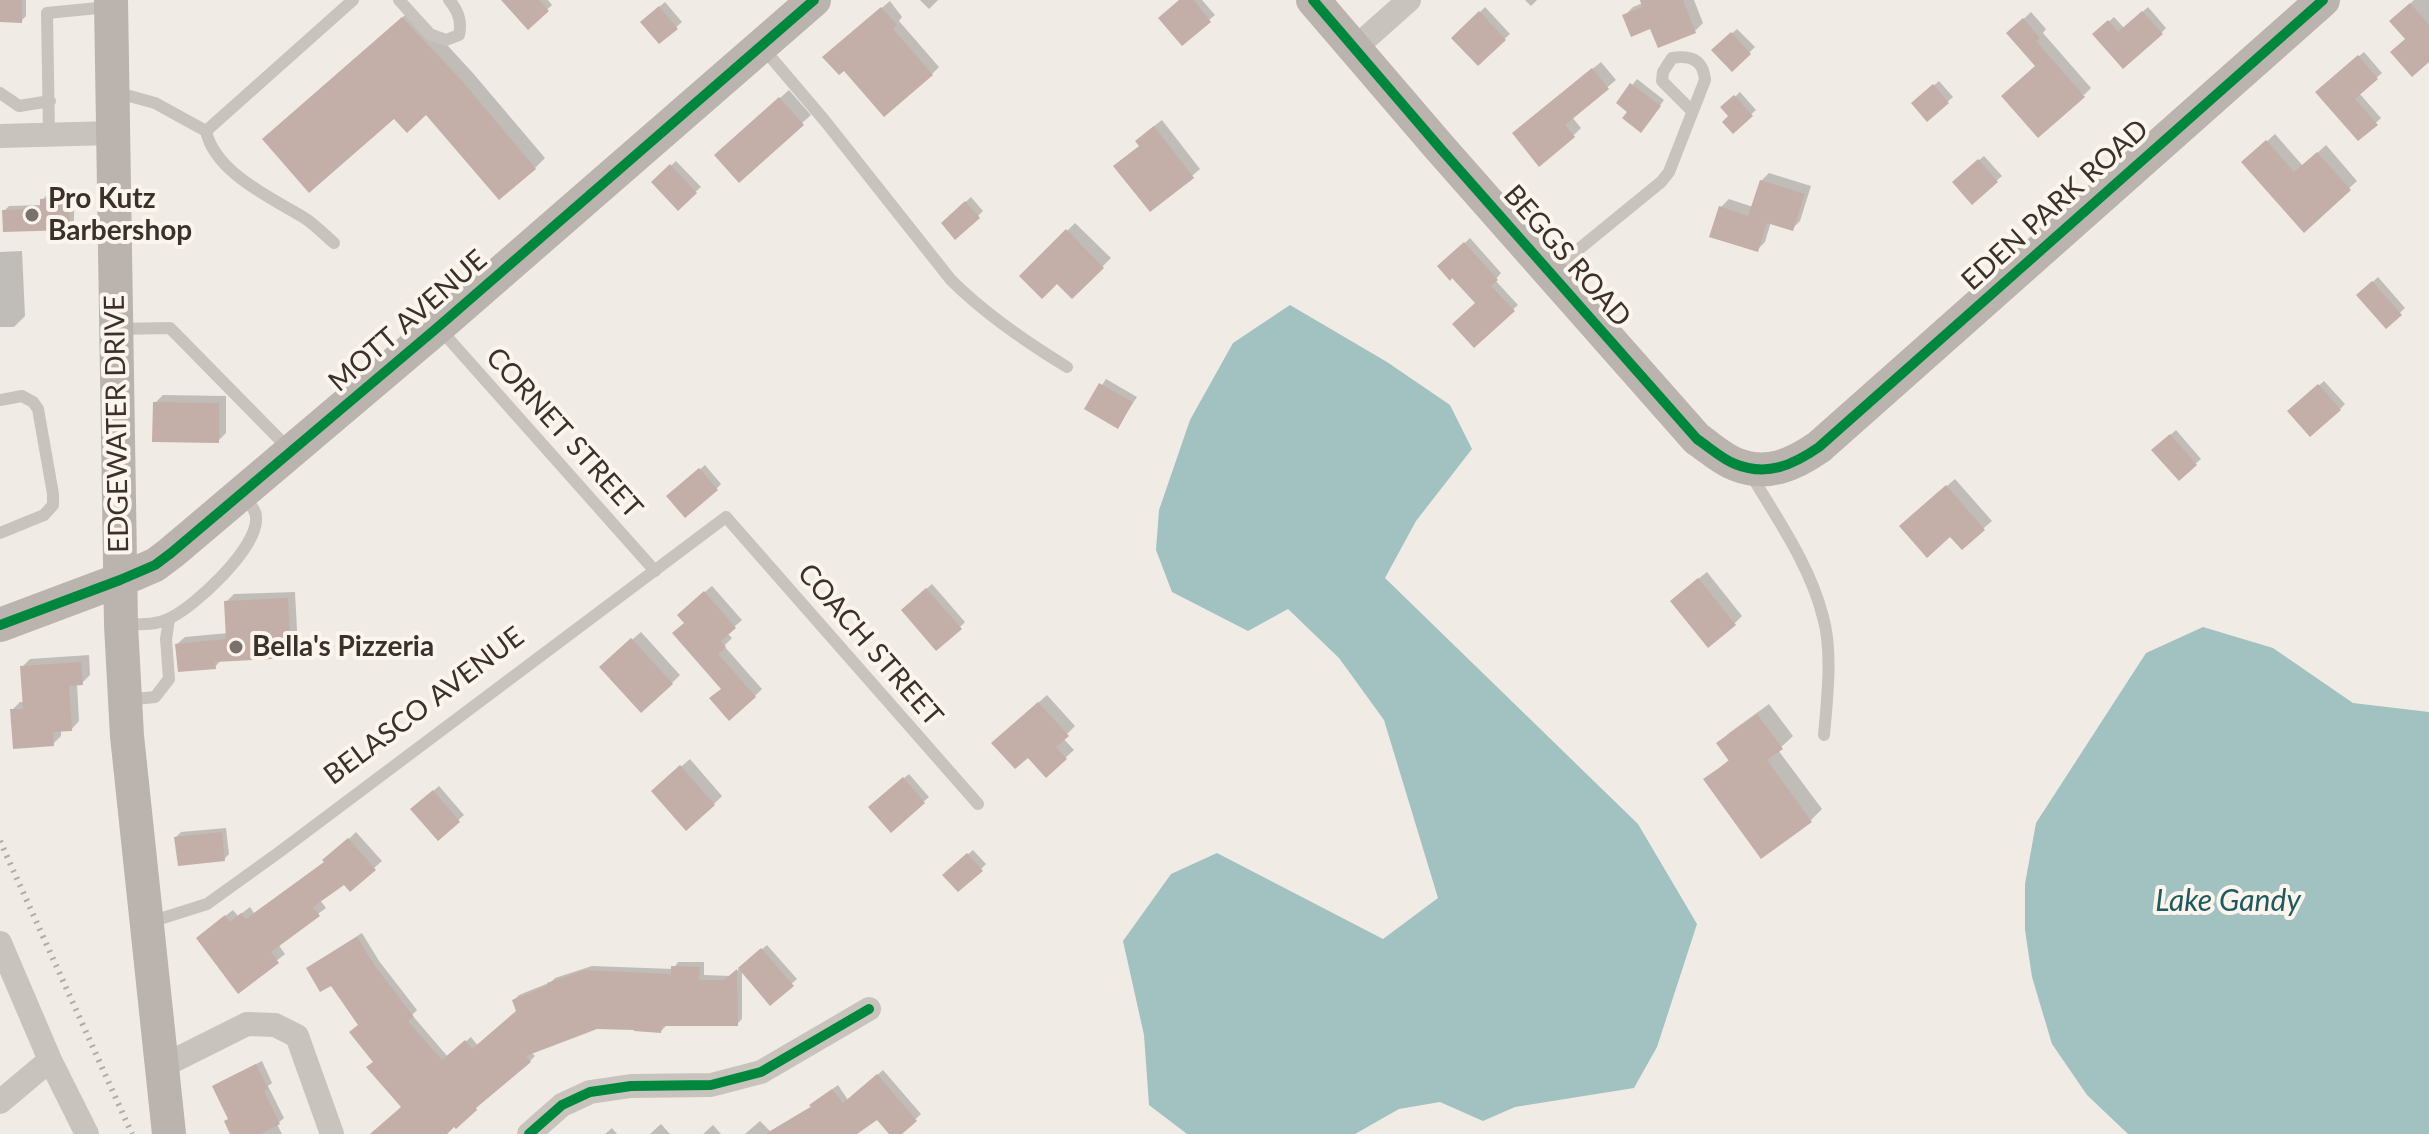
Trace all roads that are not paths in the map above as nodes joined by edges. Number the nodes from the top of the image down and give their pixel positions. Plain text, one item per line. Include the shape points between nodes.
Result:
1 (353, 0) edge
2 (399, 0) edge
3 (449, 0) edge
4 (814, 0) edge
5 (1313, 0) edge
6 (1409, 0) edge
7 (2323, 0) edge
8 (111, 3) edge
9 (760, 46) junction
10 (1355, 48) junction
11 (112, 92) junction
12 (0, 93) edge
13 (50, 101) junction
14 (1692, 111) dead end
15 (206, 131) junction
16 (112, 133) junction
17 (49, 134) junction
18 (0, 136) edge
19 (334, 243) dead end
20 (1550, 273) junction
21 (438, 327) junction
22 (116, 329) junction
23 (1067, 367) dead end
24 (0, 400) edge
25 (292, 452) junction
26 (1746, 467) junction
27 (243, 493) junction
28 (726, 517) joint
29 (0, 533) edge
30 (655, 571) junction
31 (120, 580) junction
32 (169, 619) junction
33 (0, 625) edge
34 (121, 625) junction
35 (125, 700) junction
36 (1824, 735) dead end
37 (978, 804) dead end
38 (147, 923) junction
39 (0, 943) edge
40 (869, 1009) dead end
41 (50, 1060) junction
42 (163, 1066) junction
43 (0, 1102) edge
44 (171, 1128) edge
45 (87, 1134) edge
46 (332, 1134) edge
47 (529, 1134) edge

1 - 15 lane
2 - 3 lane via 430,34 446,40 459,35 461,25
4 - 9 street, MOTT AVENUE
5 - 10 street, BEGGS ROAD
6 - 10 street
7 - 26 street, EDEN PARK ROAD via 1819,447 1798,461 1764,471
8 - 11 street, EDGEWATER DRIVE
8 - 13 lane via 47,13
9 - 21 street, MOTT AVENUE
9 - 23 lane via 951,280 1012,331
10 - 20 street, BEGGS ROAD
11 - 15 lane via 155,103
11 - 16 street, EDGEWATER DRIVE
12 - 13 lane via 19,106
13 - 17 lane
14 - 20 lane via 1661,182
15 - 19 lane via 209,146 242,181 310,222
16 - 17 street
16 - 22 street, EDGEWATER DRIVE
17 - 18 street
20 - 26 street, BEGGS ROAD via 1697,439
21 - 25 street, MOTT AVENUE
21 - 30 lane, CORNET STREET
22 - 25 lane via 170,328
22 - 31 street, EDGEWATER DRIVE
24 - 29 lane via 22,396 38,409 53,494 53,505 44,515
25 - 27 street, MOTT AVENUE
26 - 36 lane via 1810,578 1824,620 1829,679
27 - 31 street, MOTT AVENUE via 155,565
27 - 32 lane via 257,515 244,550 203,595
28 - 30 lane, BELASCO AVENUE
28 - 37 lane, COACH STREET
30 - 38 lane, BELASCO AVENUE via 207,904
31 - 33 street, MOTT AVENUE
31 - 34 street, EDGEWATER DRIVE
32 - 34 lane
32 - 35 lane via 169,679 155,697
34 - 35 street, EDGEWATER DRIVE
35 - 38 street, EDGEWATER DRIVE
38 - 42 street, EDGEWATER DRIVE
39 - 41 street
40 - 47 street via 761,1072 711,1085 590,1092 562,1105
41 - 43 street
41 - 45 street
42 - 44 street, EDGEWATER DRIVE
42 - 46 street via 247,1024 275,1025 297,1036

